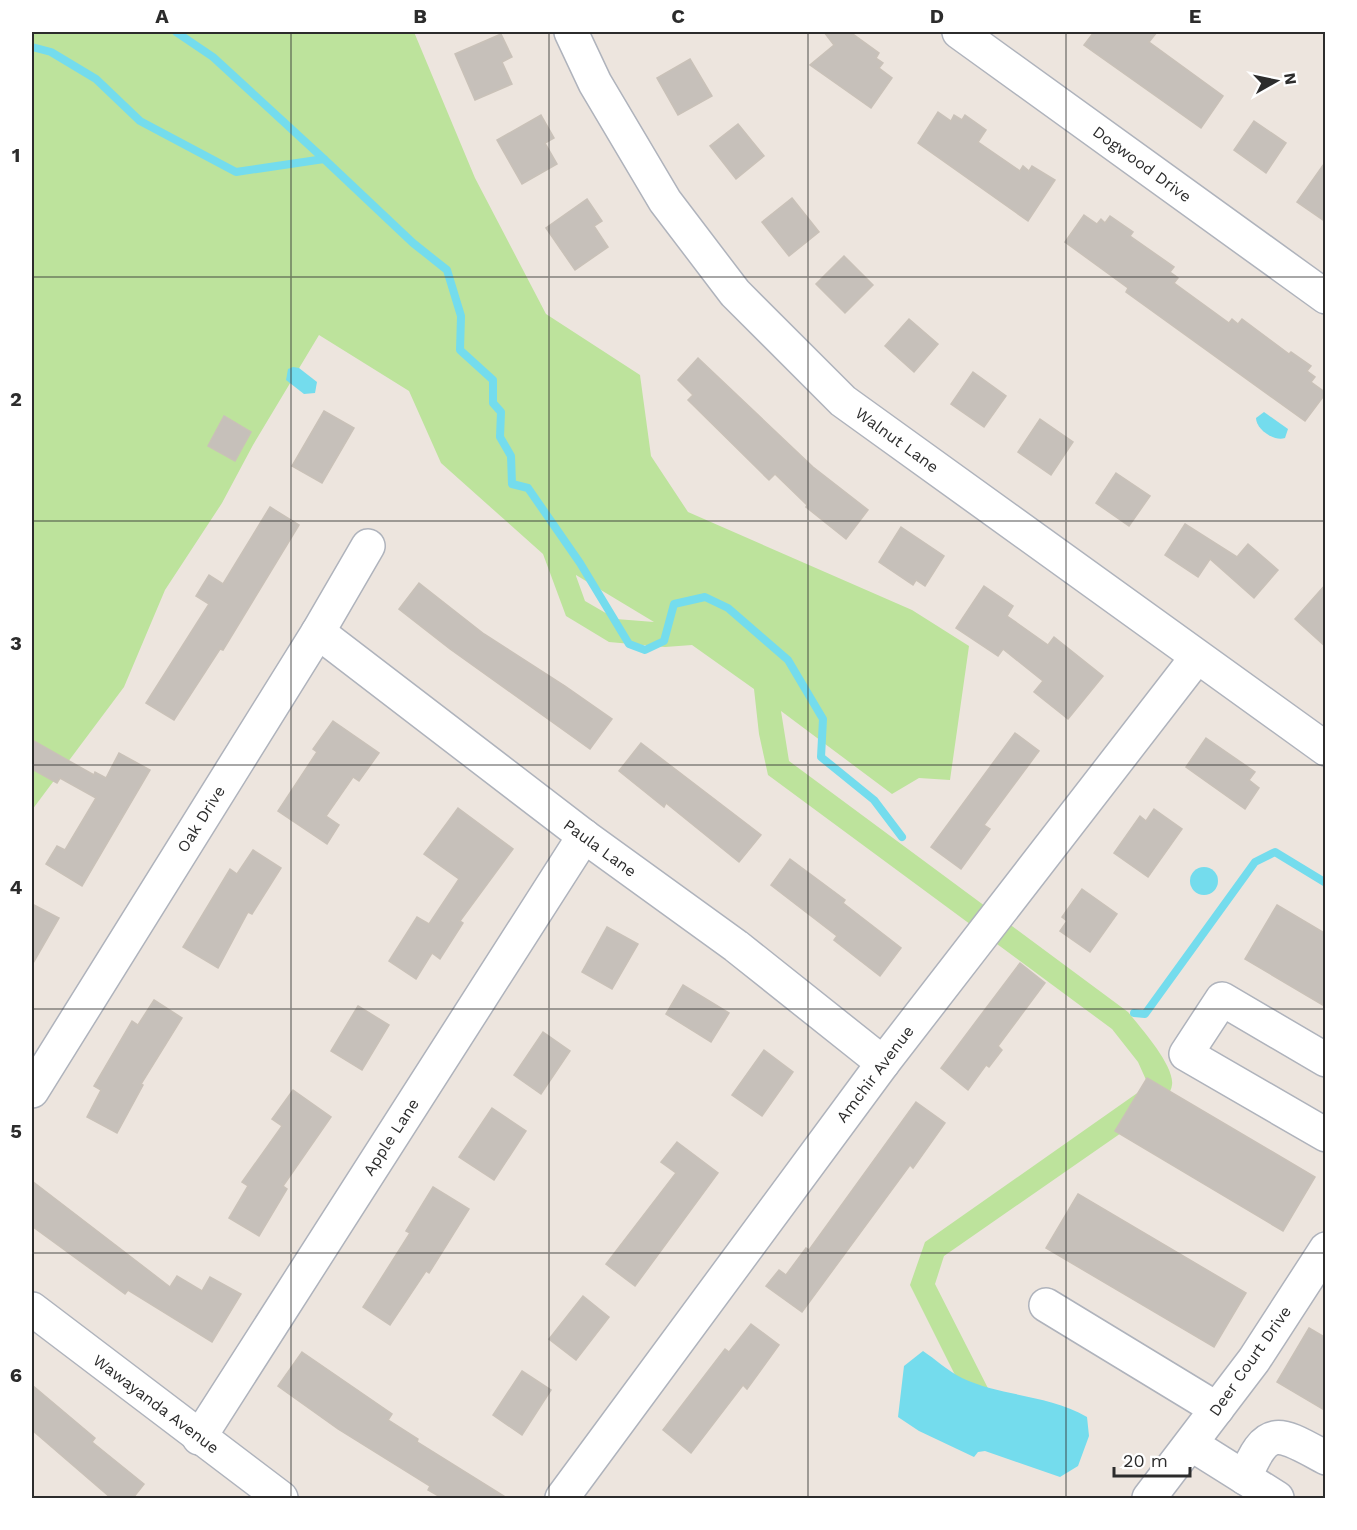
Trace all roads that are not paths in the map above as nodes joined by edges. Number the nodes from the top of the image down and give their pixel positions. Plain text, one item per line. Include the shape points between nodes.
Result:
1 (571, 32) edge
2 (959, 32) edge
3 (1326, 297) edge
4 (368, 546) dead end
5 (318, 632) junction
6 (1197, 657) junction
7 (1326, 749) edge
8 (584, 836) junction
9 (1326, 1060) edge
10 (883, 1063) junction
11 (32, 1091) edge
12 (1326, 1135) edge
13 (1326, 1249) edge
14 (1046, 1305) dead end
15 (32, 1309) edge
16 (1217, 1409) junction
17 (199, 1438) junction
18 (1191, 1444) junction
19 (1326, 1458) edge
20 (1245, 1478) junction
21 (281, 1498) edge
22 (562, 1498) edge
23 (1149, 1498) edge
24 (1277, 1498) edge

1 - 6 street, Walnut Lane via 595,83 665,201 735,293 843,401
2 - 3 street, Dogwood Drive
4 - 5 street, Oak Drive
5 - 8 street, Paula Lane
5 - 11 street, Oak Drive
6 - 7 street, Walnut Lane
6 - 10 street, Amchir Avenue
8 - 10 street, Paula Lane via 736,946
8 - 17 street, Apple Lane
9 - 12 street via 1222,999 1186,1054
10 - 22 street, Amchir Avenue
13 - 16 street, Deer Court Drive
14 - 16 street
15 - 17 street, Wawayanda Avenue
16 - 18 street, Deer Court Drive
17 - 21 street, Wawayanda Avenue
18 - 20 street
18 - 23 street, Deer Court Drive
19 - 20 street via 1288,1437 1273,1437 1263,1443
20 - 24 street

